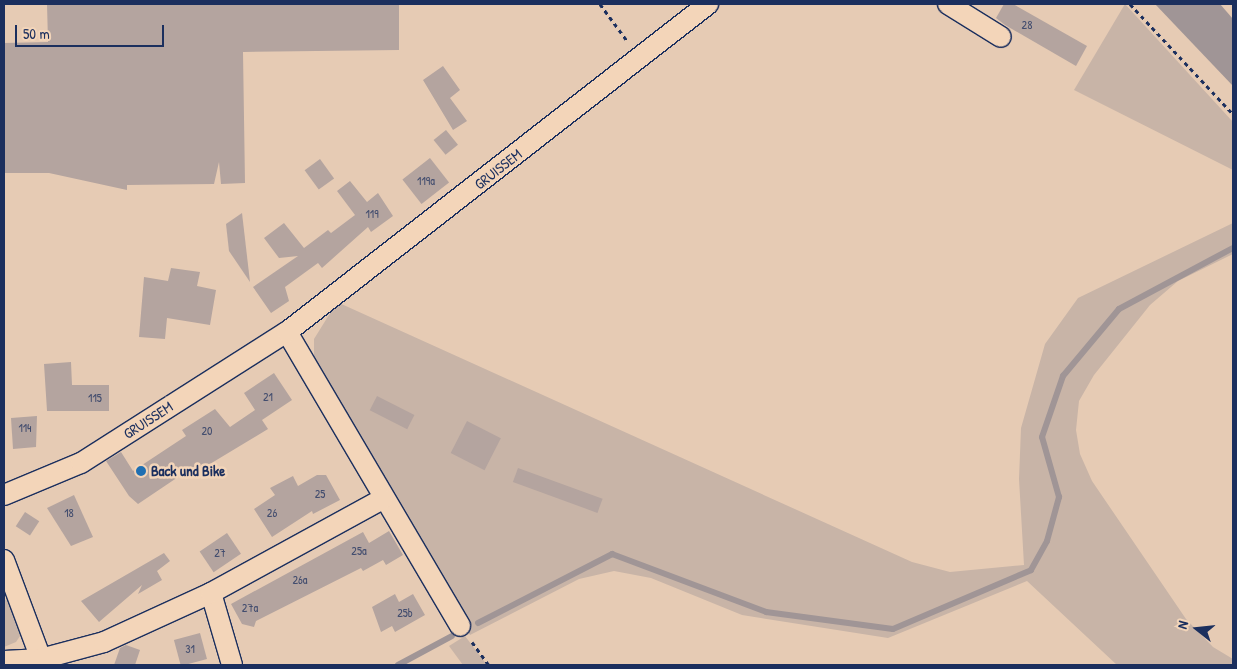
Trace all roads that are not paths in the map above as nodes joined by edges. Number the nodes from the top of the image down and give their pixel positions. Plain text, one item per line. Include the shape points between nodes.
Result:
1 (708, 4) edge
2 (948, 4) edge
3 (1001, 37) dead end
4 (287, 332) junction
5 (4, 495) edge
6 (383, 499) junction
7 (4, 560) edge
8 (211, 593) junction
9 (460, 626) road end
10 (41, 659) junction
11 (4, 660) edge
12 (232, 665) edge

1 - 4 street, GRUISSEM
2 - 3 street
4 - 5 street, GRUISSEM via 81,463
4 - 6 street
6 - 8 street
6 - 9 street
7 - 10 street
8 - 10 street via 104,642
8 - 12 street
10 - 11 street

